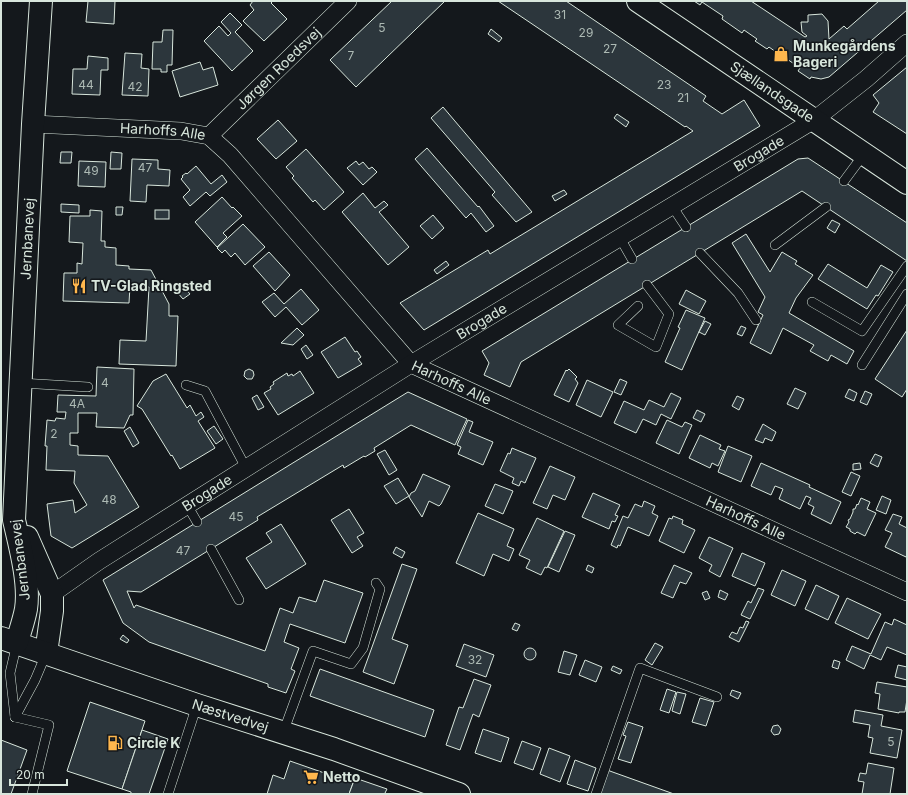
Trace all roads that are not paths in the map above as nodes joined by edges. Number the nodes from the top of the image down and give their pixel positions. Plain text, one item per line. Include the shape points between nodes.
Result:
1 (41, 1) edge
2 (348, 1) edge
3 (638, 1) edge
4 (907, 43) edge
5 (814, 120) junction
6 (33, 124) junction
7 (209, 136) junction
8 (864, 154) junction
9 (844, 181) dead end
10 (907, 183) edge
11 (672, 206) junction
12 (826, 207) dead end
13 (686, 227) dead end
14 (620, 238) junction
15 (776, 245) dead end
16 (700, 253) dead end
17 (632, 259) dead end
18 (906, 271) edge
19 (648, 285) dead end
20 (907, 294) edge
21 (812, 302) dead end
22 (638, 306) dead end
23 (756, 320) dead end
24 (411, 364) junction
25 (862, 365) dead end
26 (21, 383) junction
27 (186, 385) dead end
28 (88, 387) dead end
29 (246, 468) junction
30 (16, 477) junction
31 (187, 505) junction
32 (197, 522) dead end
33 (211, 549) dead end
34 (376, 583) dead end
35 (907, 592) edge
36 (52, 594) junction
37 (239, 600) dead end
38 (9, 640) edge
39 (46, 653) junction
40 (717, 697) dead end
41 (197, 705) junction
42 (14, 717) junction
43 (283, 733) junction
44 (32, 794) edge
45 (168, 794) edge
46 (459, 794) edge
47 (596, 794) edge

1 - 6 main road, Jernbanevej
2 - 7 street, Jørgen Roedsvej
3 - 5 main road, Sjællandsgade
4 - 5 street, Brogade
5 - 8 main road, Sjællandsgade
5 - 11 street, Brogade
6 - 7 street, Harhoffs Alle via 181,131
6 - 26 main road, Jernbanevej
7 - 24 street, Harhoffs Alle via 230,155
8 - 9 lane
8 - 10 main road, Sjællandsgade
11 - 13 lane
11 - 14 street, Brogade
12 - 15 lane
14 - 17 lane
14 - 24 street, Brogade
16 - 23 lane via 738,293
18 - 21 lane via 862,331
19 - 22 lane via 669,314 656,347 618,325
20 - 25 lane
24 - 29 street, Brogade
24 - 35 street, Harhoffs Alle
26 - 28 lane
26 - 30 main road, Jernbanevej
27 - 29 lane via 205,391
29 - 31 street, Brogade
30 - 36 main road, Jernbanevej via 27,540
30 - 38 main road, Jernbanevej via 14,520 27,590 26,608
31 - 32 lane
31 - 36 street, Brogade
33 - 37 lane
34 - 43 lane via 380,589 363,648 351,664 313,651
36 - 39 main road, Jernbanevej
38 - 39 main road, Næstvedvej
38 - 42 lane
39 - 41 main road, Næstvedvej
39 - 42 lane via 35,680
40 - 47 lane via 640,668
41 - 43 main road, Næstvedvej
41 - 45 lane
42 - 44 lane via 50,726
43 - 46 main road, Næstvedvej

